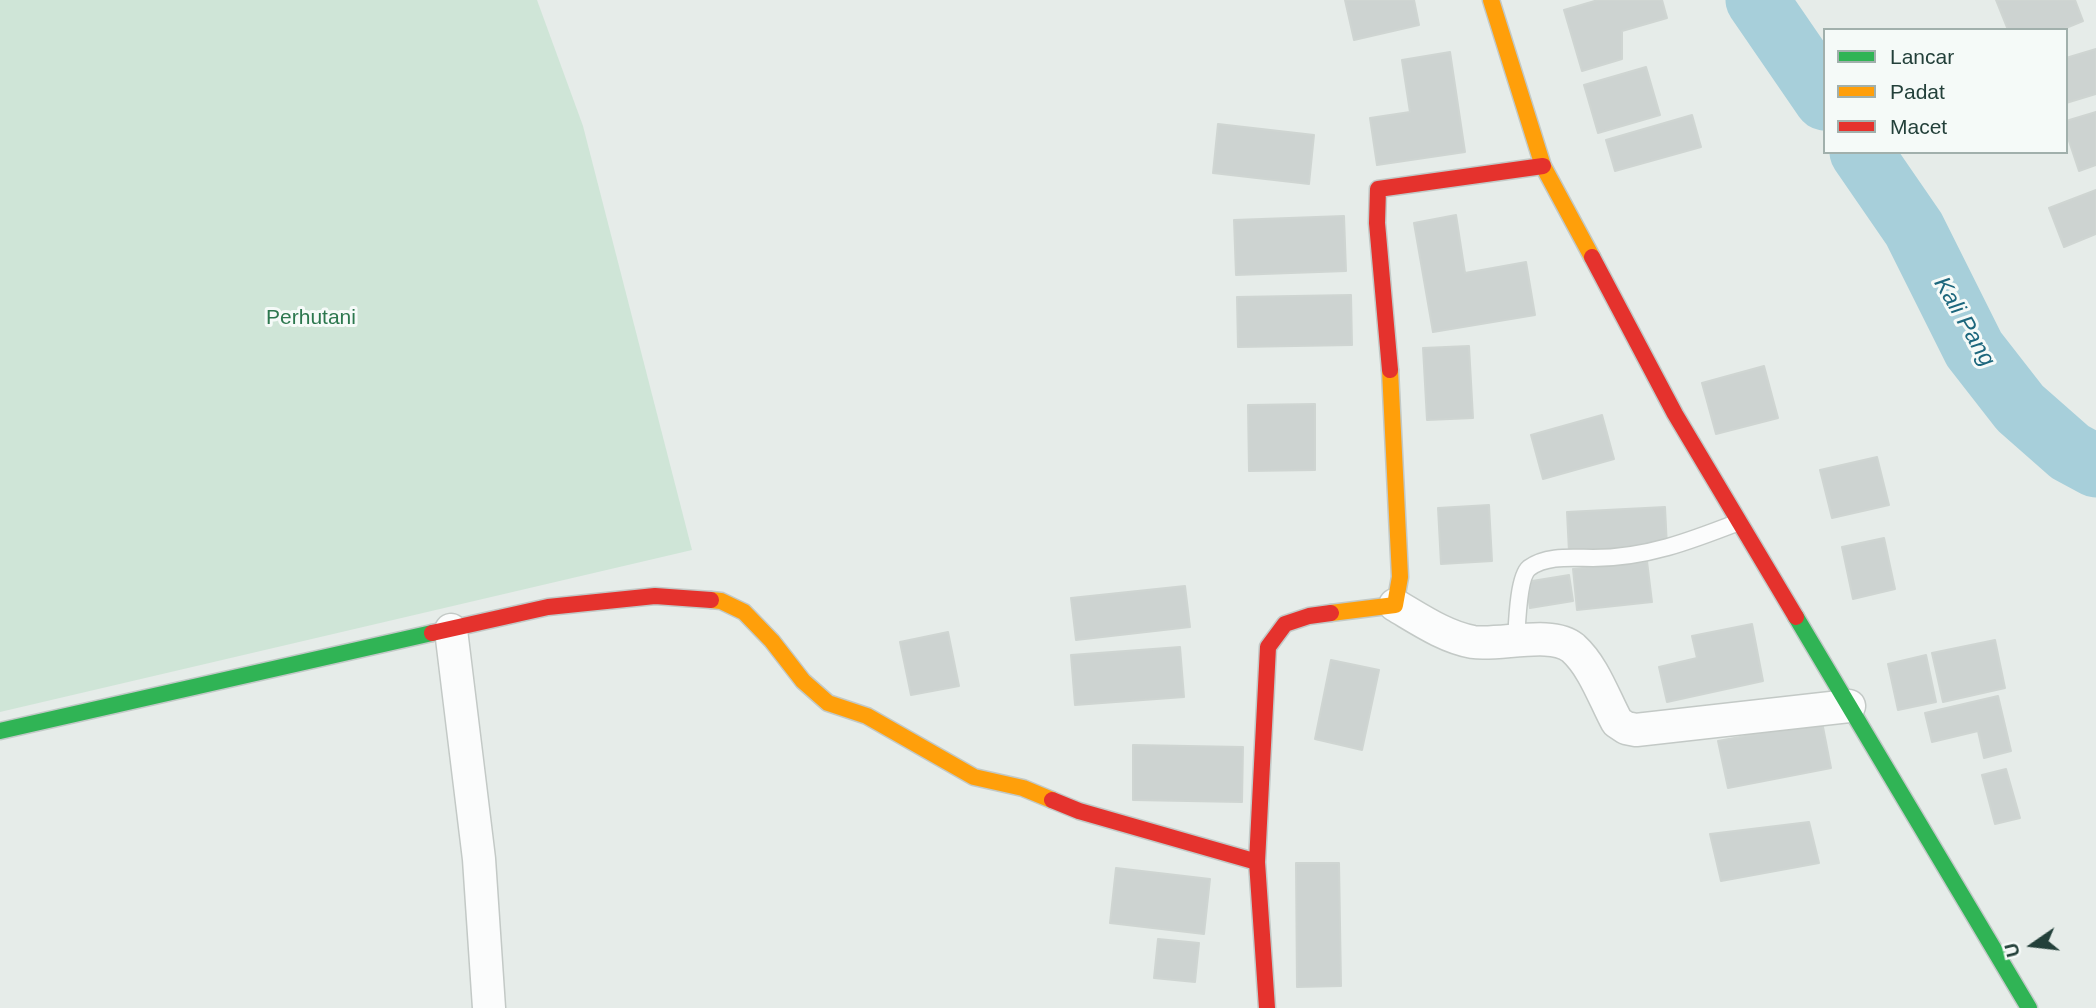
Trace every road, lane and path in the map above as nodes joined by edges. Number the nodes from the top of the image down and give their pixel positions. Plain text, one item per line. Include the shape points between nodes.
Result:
1 (1491, 0) edge
2 (1543, 166) junction
3 (1739, 522) junction
4 (1395, 605) junction
5 (451, 630) junction
6 (1516, 641) junction
7 (1849, 706) junction
8 (0, 732) edge
9 (1257, 862) junction
10 (489, 1008) edge
11 (1267, 1008) edge
12 (2029, 1008) edge

1 - 2 street
2 - 3 street via 1675,414
2 - 4 street via 1378,189 1398,515 1400,578
3 - 6 lane via 1679,546 1620,558 1558,558 1528,568 1522,578
3 - 7 street
4 - 6 street via 1433,628 1473,642
4 - 9 street via 1309,616 1285,624 1268,647
5 - 8 street
5 - 9 street via 548,607 655,596 721,601 744,612 828,703 866,716 974,777
5 - 10 street via 480,859
6 - 7 street via 1554,640 1571,646 1586,663 1617,722 1636,730
7 - 12 street
9 - 11 street

